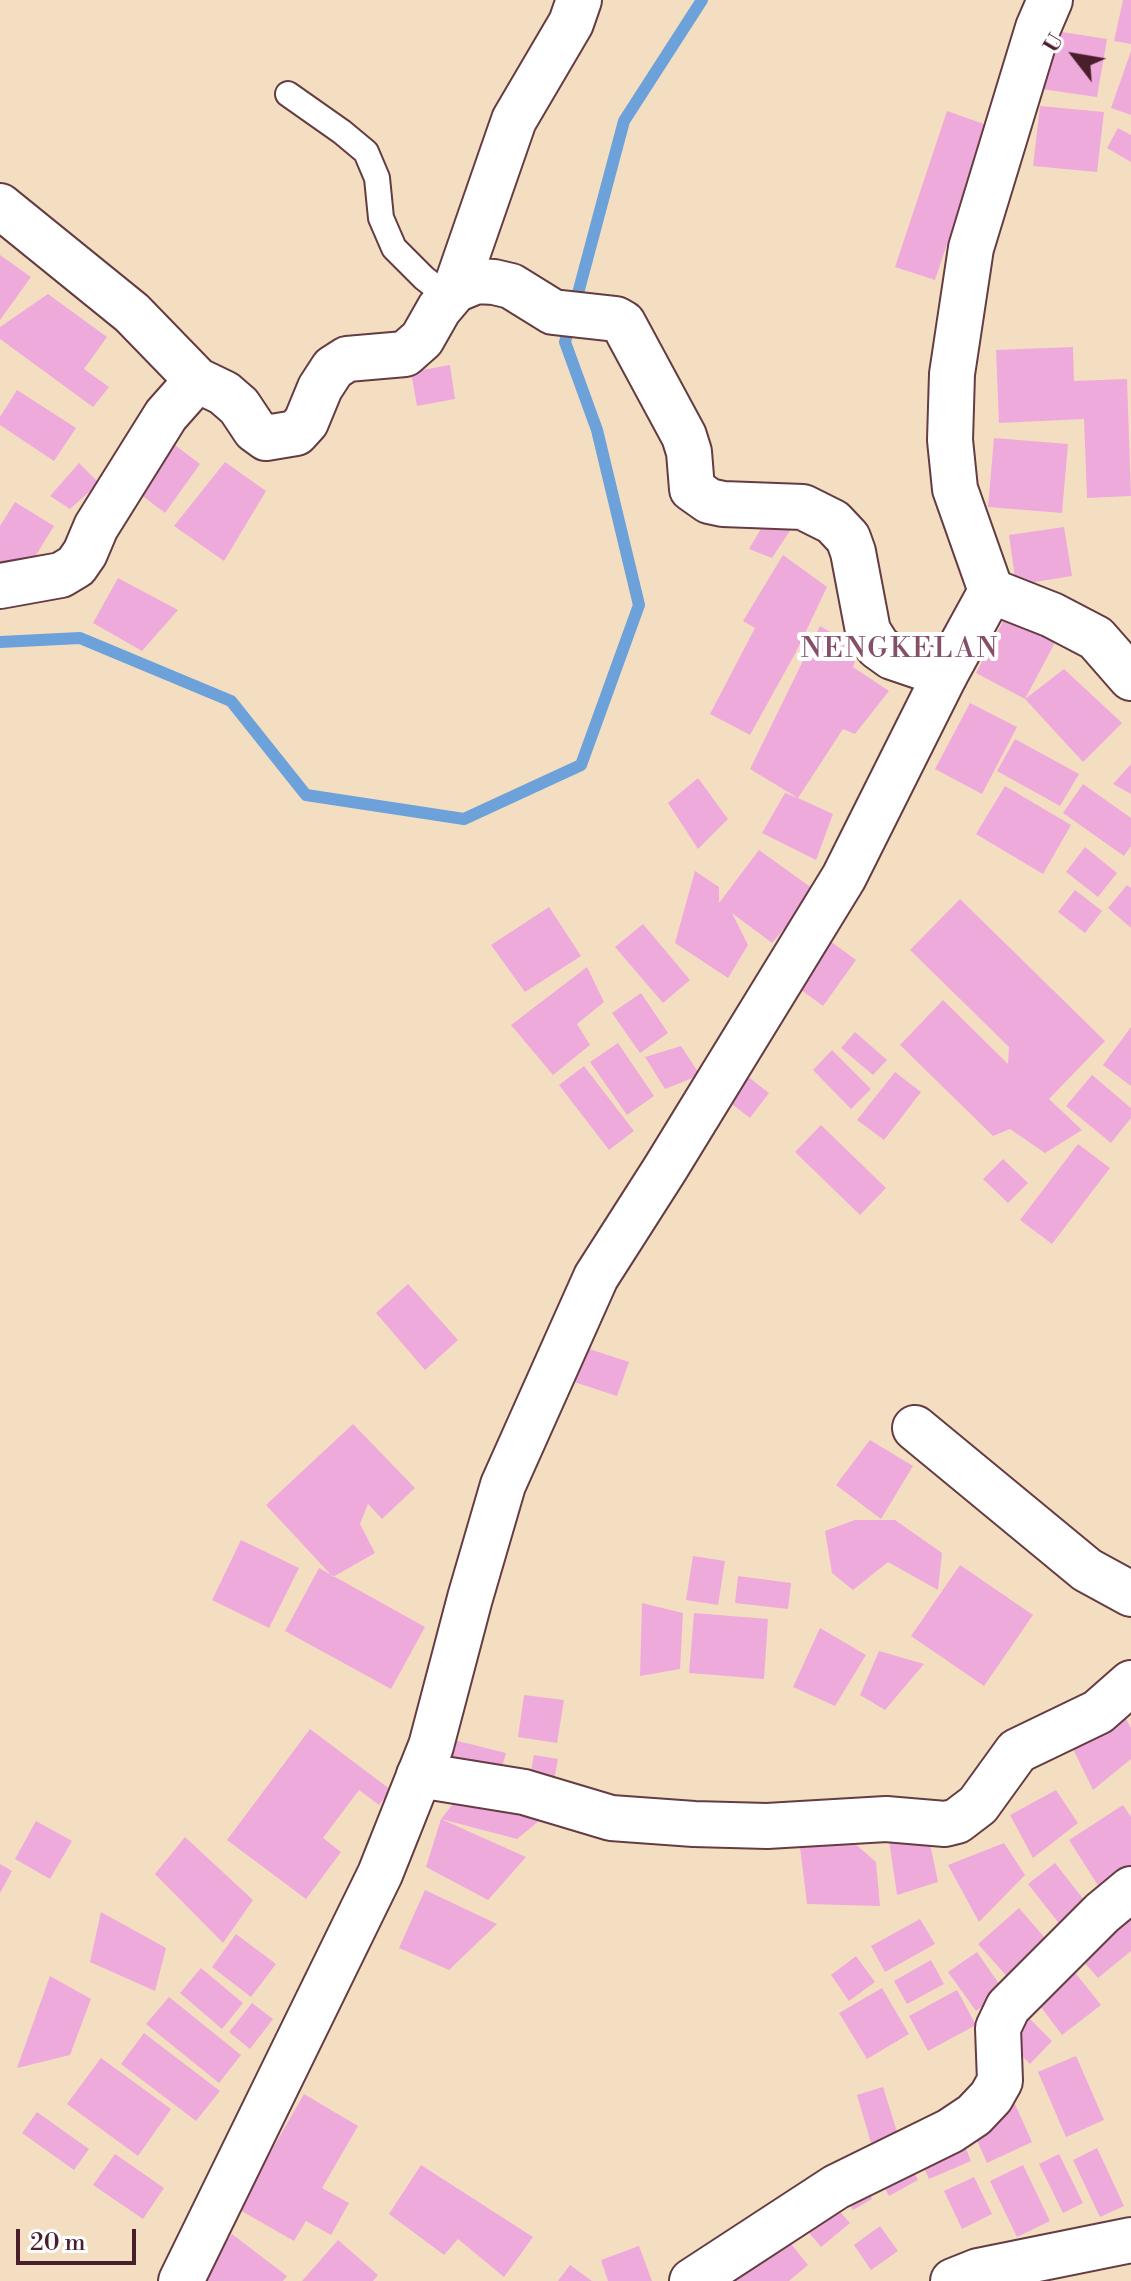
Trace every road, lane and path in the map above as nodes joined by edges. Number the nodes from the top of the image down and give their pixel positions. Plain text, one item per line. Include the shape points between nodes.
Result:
1 (579, 0) edge
2 (1050, 0) edge
3 (288, 94) dead end
4 (0, 206) edge
5 (452, 294) junction
6 (197, 380) junction
7 (0, 586) edge
8 (991, 591) junction
9 (1114, 634) edge
10 (945, 675) junction
11 (1131, 678) edge
12 (915, 1428) dead end
13 (1131, 1594) edge
14 (1131, 1683) edge
15 (419, 1775) junction
16 (1131, 1889) edge
17 (1131, 2240) edge
18 (181, 2281) edge
19 (692, 2281) edge
20 (953, 2281) edge

1 - 5 street via 514,120
2 - 8 street via 971,248 952,374 955,489
3 - 5 lane via 366,152 377,178 381,218 394,248 424,278
4 - 6 street via 132,313
5 - 6 street via 422,339 405,354 347,359 333,368 306,422 281,436 255,430 224,393
5 - 10 street via 477,281 494,282 511,286 553,312 616,319 625,325 684,436 692,489 701,498 723,504 803,507 833,522 848,538 868,631 878,647
6 - 7 street via 166,415 76,566 54,577
8 - 9 street
8 - 10 street
9 - 11 street
10 - 15 street via 844,877 596,1277 503,1485
12 - 13 street via 1087,1570
14 - 15 street via 1098,1712 1017,1751 978,1805 945,1824 886,1819 767,1826 611,1818 524,1792
15 - 18 street via 380,1874
16 - 19 street via 1008,2007 998,2028 1000,2081 974,2115 836,2187
17 - 20 street via 978,2271

